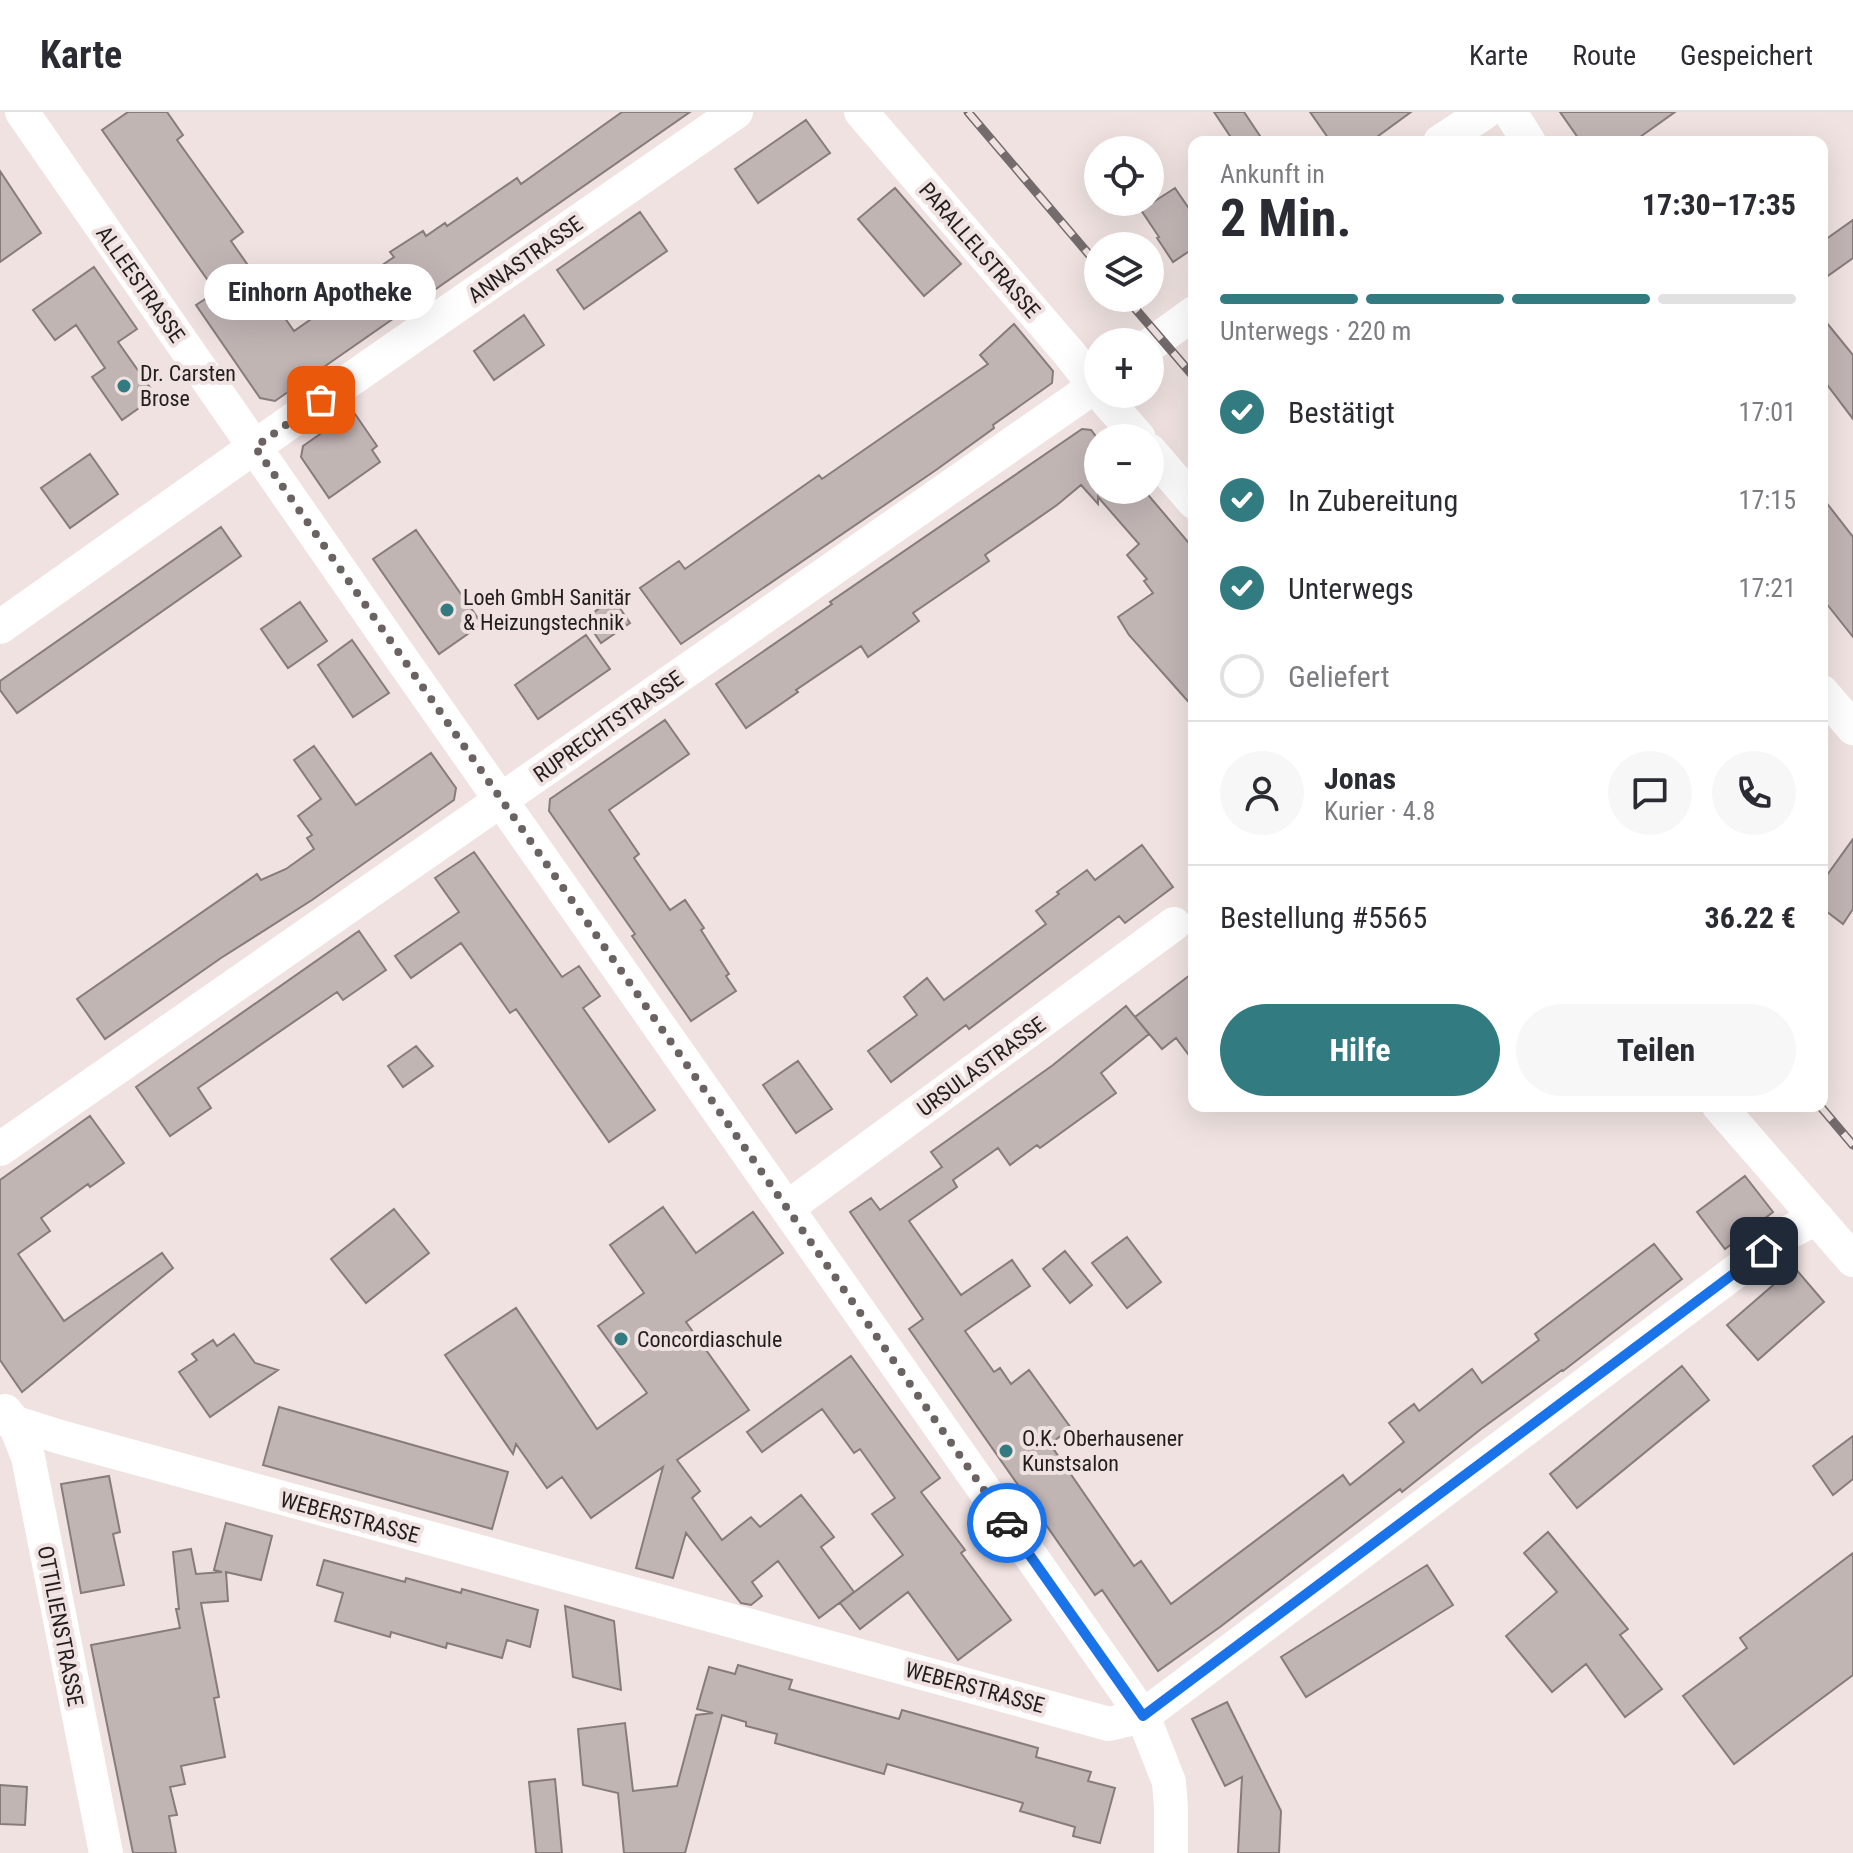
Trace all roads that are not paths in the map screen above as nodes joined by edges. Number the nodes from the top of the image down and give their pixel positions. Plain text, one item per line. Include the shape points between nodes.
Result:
1 (22, 112) edge
2 (736, 112) edge
3 (861, 112) edge
4 (1485, 112) edge
5 (1510, 112) edge
6 (1449, 136) edge
7 (1525, 136) edge
8 (1188, 317) edge
9 (1164, 335) edge
10 (1084, 372) edge
11 (1084, 399) edge
12 (1114, 408) edge
13 (1127, 424) edge
14 (255, 447) junction
15 (1164, 467) edge
16 (1188, 495) edge
17 (0, 627) edge
18 (1828, 699) edge
19 (1853, 728) edge
20 (502, 800) junction
21 (1174, 924) dead end
22 (1724, 1112) edge
23 (0, 1149) edge
24 (787, 1208) junction
25 (1817, 1218) junction
26 (1853, 1260) edge
27 (5, 1415) edge
28 (1143, 1716) junction
29 (106, 1853) edge
30 (1171, 1853) edge

1 - 14 street, ALLEESTRASSE
2 - 14 street, ANNASTRASSE
3 - 10 street, PARALLELSTRASSE
4 - 6 street
5 - 7 street
8 - 9 street
11 - 20 street, RUPRECHTSTRASSE
12 - 13 street, PARALLELSTRASSE
14 - 17 street, ANNASTRASSE
14 - 20 street, ALLEESTRASSE
15 - 16 street
18 - 19 street
20 - 23 street, RUPRECHTSTRASSE
20 - 24 street, ALLEESTRASSE
21 - 24 street, URSULASTRASSE
22 - 25 street
24 - 28 street, ALLEESTRASSE
25 - 26 street
25 - 28 street, WEBERSTRASSE via 1787,1233
27 - 28 street, WEBERSTRASSE via 60,1437 1109,1724
27 - 29 street, OTTILIENSTRASSE via 28,1457
28 - 30 street, ALLEESTRASSE via 1169,1782

